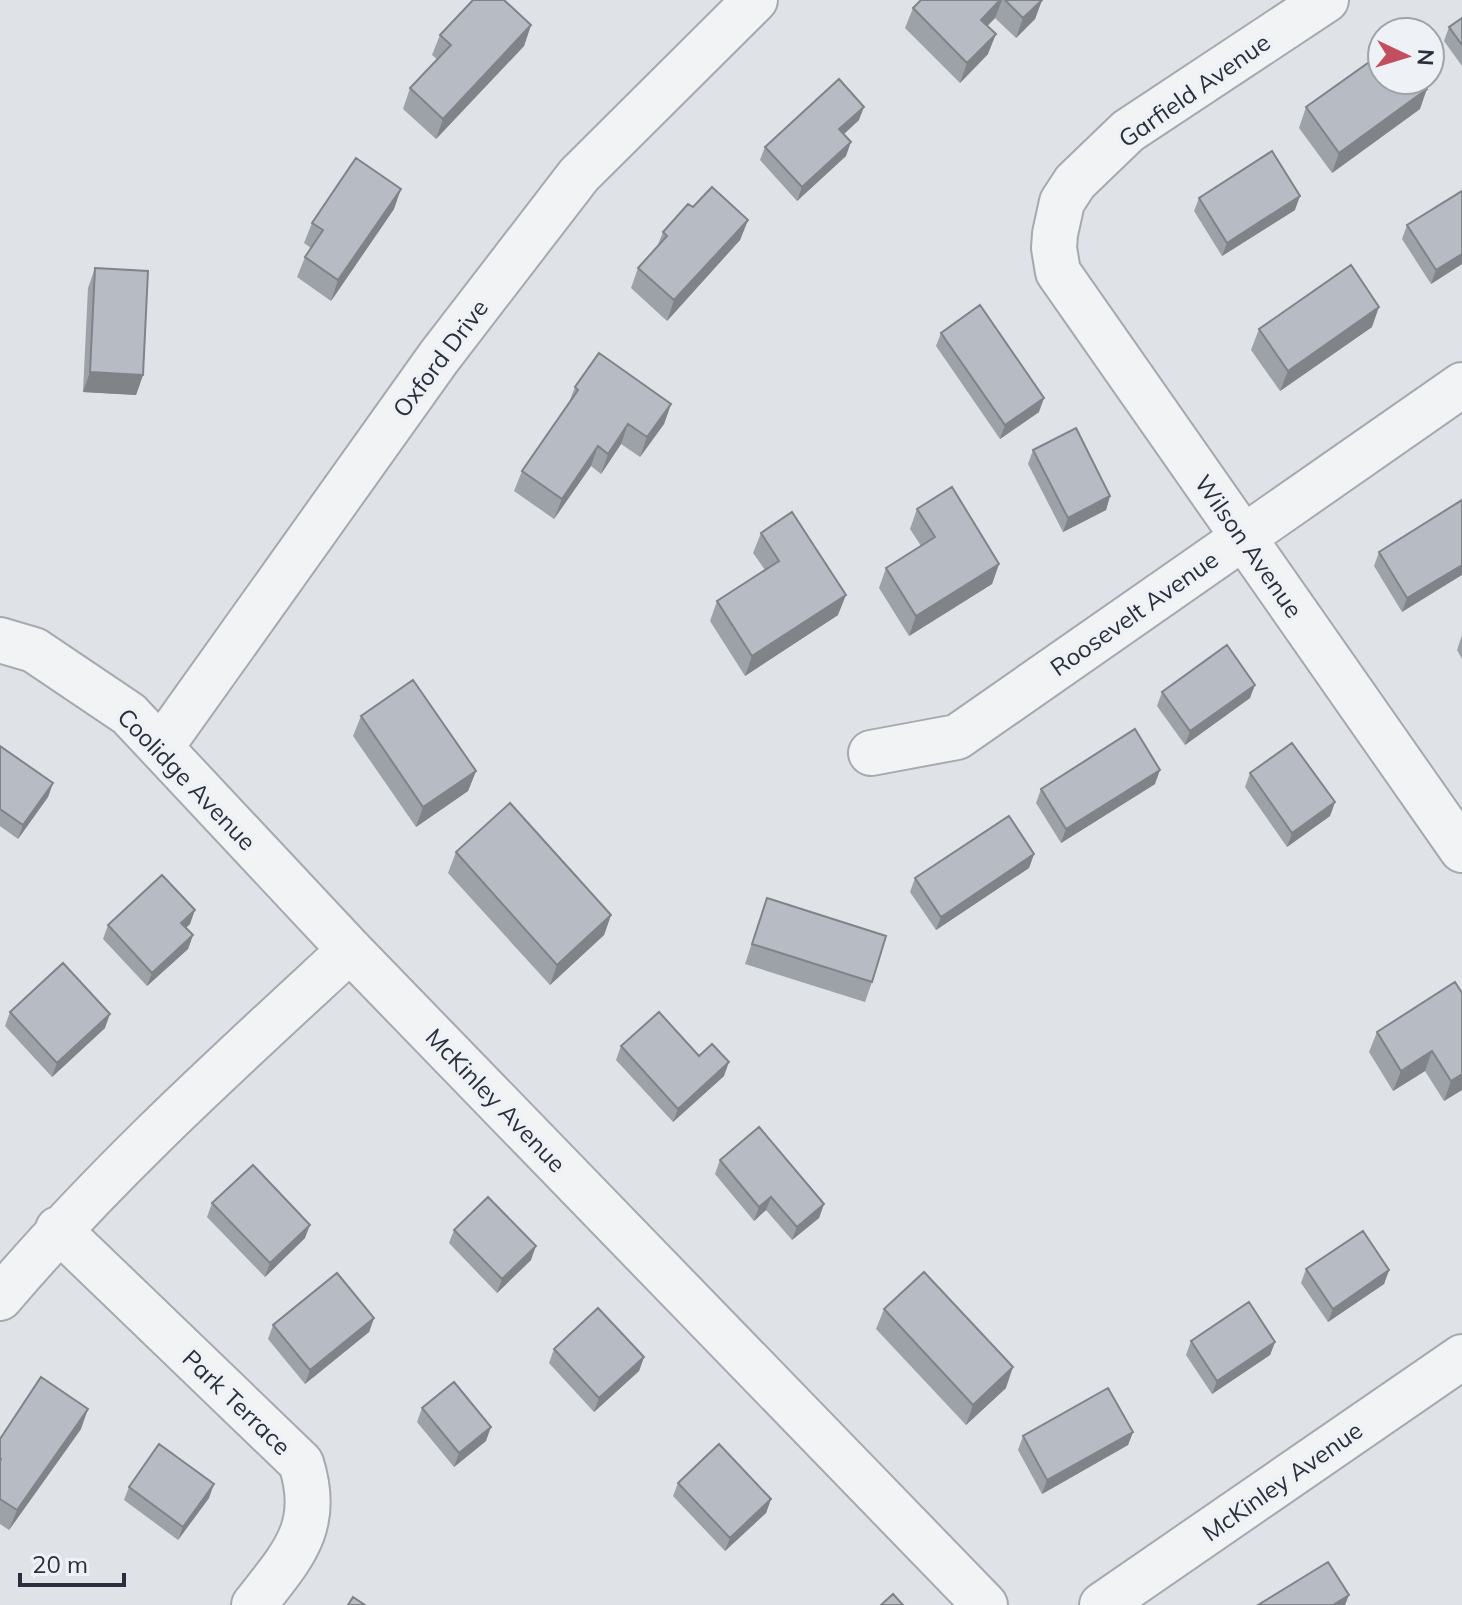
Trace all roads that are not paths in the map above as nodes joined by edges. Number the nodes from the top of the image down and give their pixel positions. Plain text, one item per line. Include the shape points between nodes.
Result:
1 (755, 0) edge
2 (1326, 0) edge
3 (1055, 234) joint
4 (1462, 385) edge
5 (1242, 537) junction
6 (0, 640) edge
7 (161, 747) junction
8 (871, 753) dead end
9 (1462, 850) edge
10 (350, 950) junction
11 (58, 1229) junction
12 (0, 1298) edge
13 (1462, 1357) edge
14 (254, 1605) edge
15 (985, 1605) edge
16 (1102, 1605) edge

1 - 7 street, Oxford Drive via 579,175 439,357
2 - 3 street, Garfield Avenue via 1128,131 1075,182 1062,202
3 - 5 street, Wilson Avenue via 1058,272
4 - 5 street, Roosevelt Avenue
5 - 8 street, Roosevelt Avenue via 957,737
5 - 9 street, Wilson Avenue
6 - 7 street, Coolidge Avenue via 34,650 129,714
7 - 10 street, Coolidge Avenue
10 - 11 street via 162,1123
10 - 15 street, McKinley Avenue
11 - 12 street
11 - 14 street, Park Terrace via 301,1463 308,1505 303,1531 296,1551
13 - 16 street, McKinley Avenue

